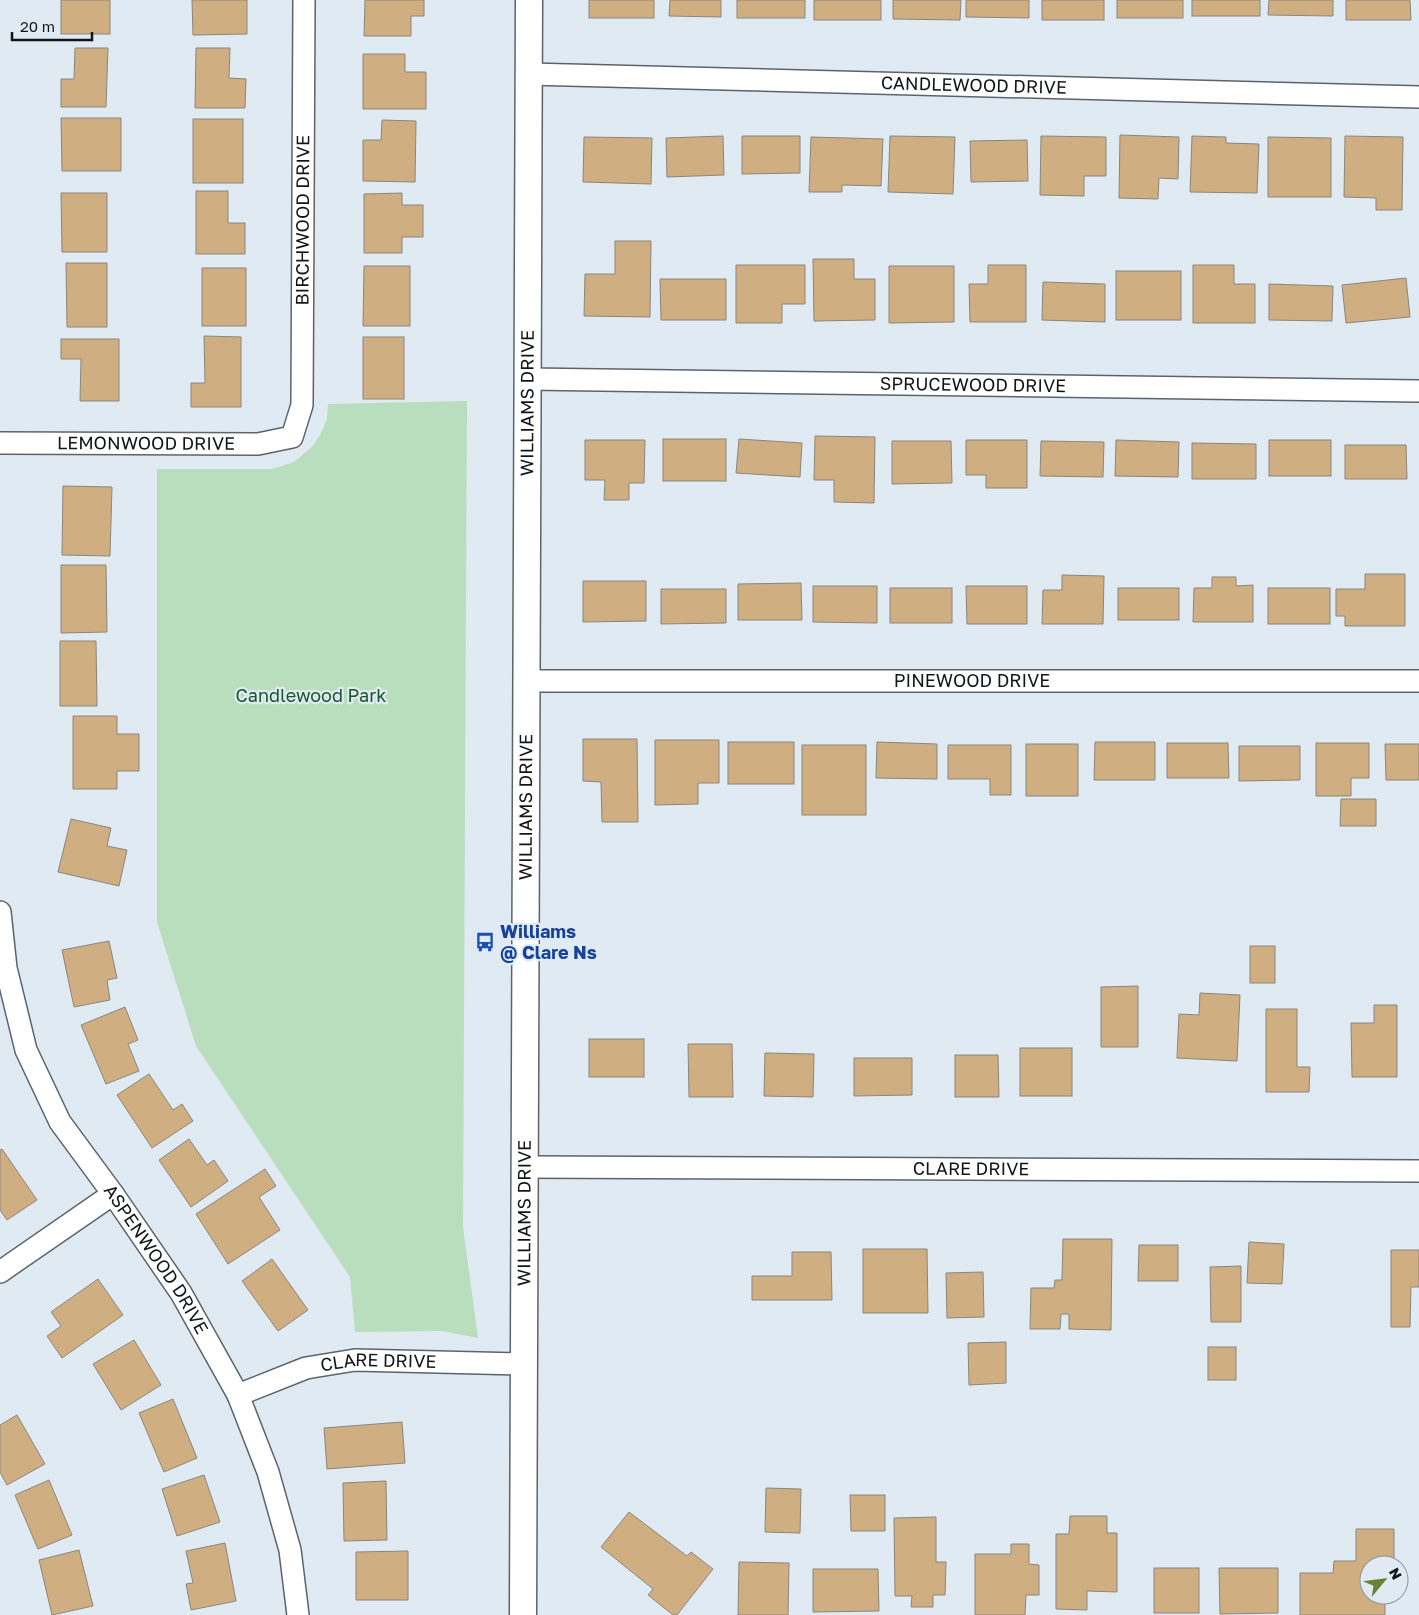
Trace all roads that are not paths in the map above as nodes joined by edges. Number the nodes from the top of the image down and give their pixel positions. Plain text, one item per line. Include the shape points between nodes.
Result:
1 (304, 0) edge
2 (529, 0) edge
3 (529, 74) junction
4 (1419, 97) edge
5 (528, 379) junction
6 (1419, 391) edge
7 (292, 438) joint
8 (0, 443) edge
9 (526, 681) junction
10 (1419, 681) edge
11 (0, 912) edge
12 (525, 1167) junction
13 (1419, 1171) edge
14 (113, 1194) junction
15 (0, 1272) edge
16 (524, 1364) junction
17 (238, 1395) junction
18 (298, 1615) edge
19 (522, 1615) edge

1 - 7 street, BIRCHWOOD DRIVE via 302,405
2 - 3 street, WILLIAMS DRIVE
3 - 4 street, CANDLEWOOD DRIVE
3 - 5 street, WILLIAMS DRIVE
5 - 6 street, SPRUCEWOOD DRIVE
5 - 9 street, WILLIAMS DRIVE
7 - 8 street, LEMONWOOD DRIVE via 258,444
9 - 10 street, PINEWOOD DRIVE
9 - 12 street, WILLIAMS DRIVE
11 - 14 street, ASPENWOOD DRIVE via 6,968 26,1050 60,1122
12 - 13 street, CLARE DRIVE
12 - 16 street, WILLIAMS DRIVE
14 - 15 street
14 - 17 street, ASPENWOOD DRIVE via 181,1293
16 - 17 street, CLARE DRIVE via 355,1360 306,1368
16 - 19 street, WILLIAMS DRIVE
17 - 18 street, ASPENWOOD DRIVE via 268,1472 288,1542

